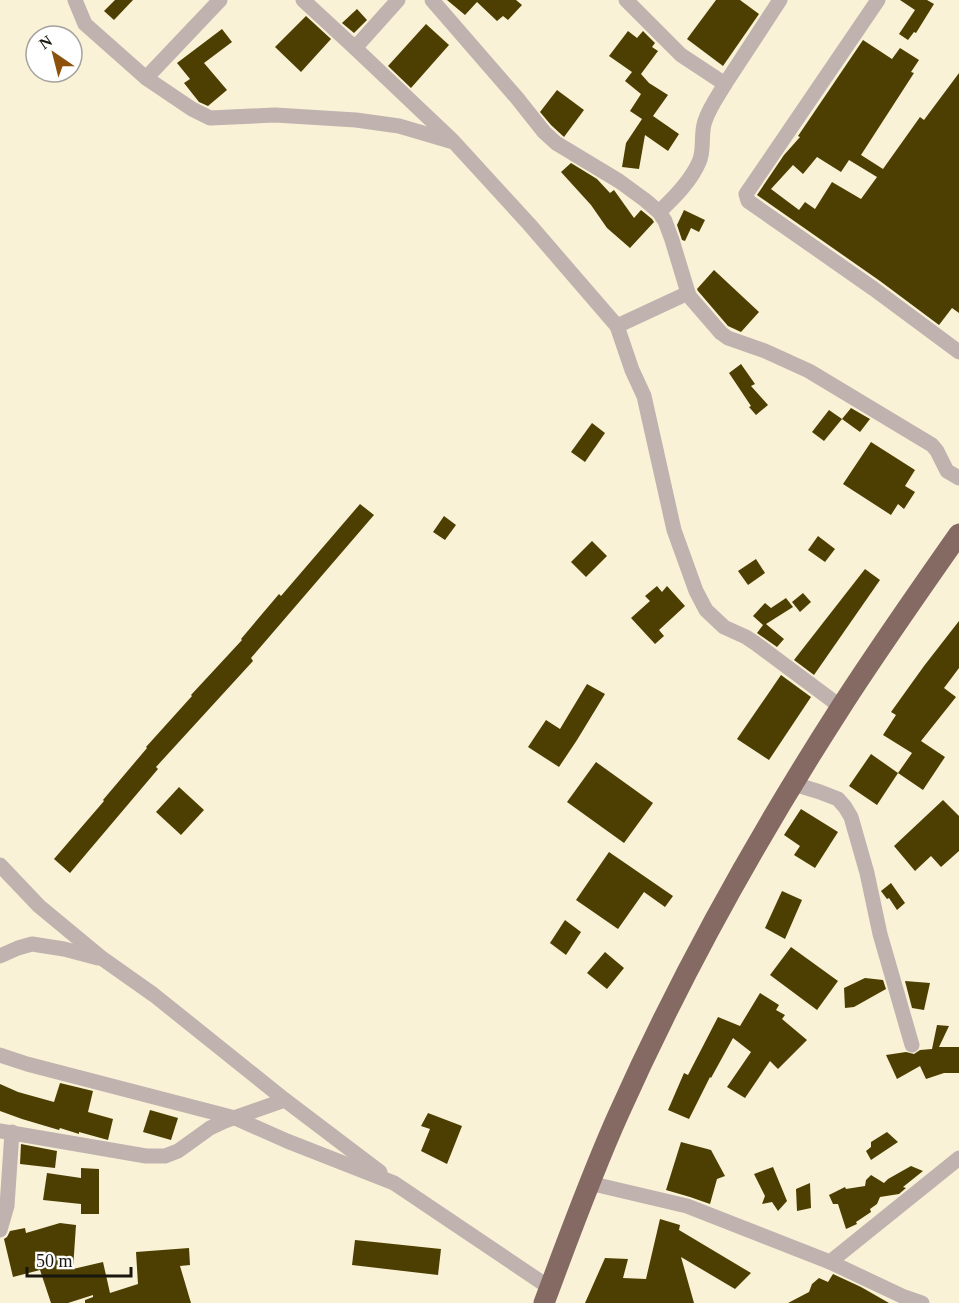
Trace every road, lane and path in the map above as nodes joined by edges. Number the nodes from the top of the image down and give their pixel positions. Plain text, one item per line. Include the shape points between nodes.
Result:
1 (75, 0) edge
2 (220, 0) edge
3 (303, 0) edge
4 (398, 0) edge
5 (432, 0) edge
6 (626, 0) edge
7 (780, 0) edge
8 (878, 0) edge
9 (355, 48) junction
10 (146, 78) junction
11 (725, 84) junction
12 (453, 141) junction
13 (659, 213) junction
14 (688, 293) junction
15 (617, 326) junction
16 (959, 352) edge
17 (959, 478) edge
18 (957, 542) edge
19 (841, 707) junction
20 (794, 784) junction
21 (0, 865) edge
22 (0, 956) edge
23 (103, 959) junction
24 (912, 1045) dead end
25 (0, 1055) edge
26 (285, 1100) junction
27 (235, 1118) junction
28 (6, 1132) edge
29 (959, 1158) edge
30 (589, 1182) junction
31 (394, 1183) junction
32 (0, 1230) edge
33 (830, 1262) junction
34 (547, 1295) edge
35 (901, 1300) edge
36 (922, 1303) edge

1 - 10 street via 85,24
2 - 10 street
3 - 9 street
4 - 9 street
5 - 13 street via 544,132 619,181
6 - 11 street via 681,55
7 - 11 street
8 - 16 street via 746,198
9 - 12 street
10 - 12 street via 210,118 275,115 356,120 399,126
11 - 13 street via 704,122 700,160
12 - 15 street
13 - 14 street via 672,240
14 - 15 street
14 - 17 street via 728,338 809,371 846,392 932,445 947,471
15 - 19 street via 644,396 675,530 706,610 724,627 754,642
18 - 19 highway via 911,602
19 - 20 highway
20 - 24 street via 838,799 851,817
20 - 30 highway via 740,874 660,1025
21 - 23 street via 39,906
22 - 23 street via 32,944
23 - 26 street
25 - 27 street
26 - 27 street
26 - 31 street
27 - 28 street via 210,1128 165,1156
27 - 31 street
28 - 32 street via 8,1206
29 - 33 street
30 - 33 street via 687,1206
30 - 34 highway
31 - 34 street
33 - 35 street
35 - 36 street

